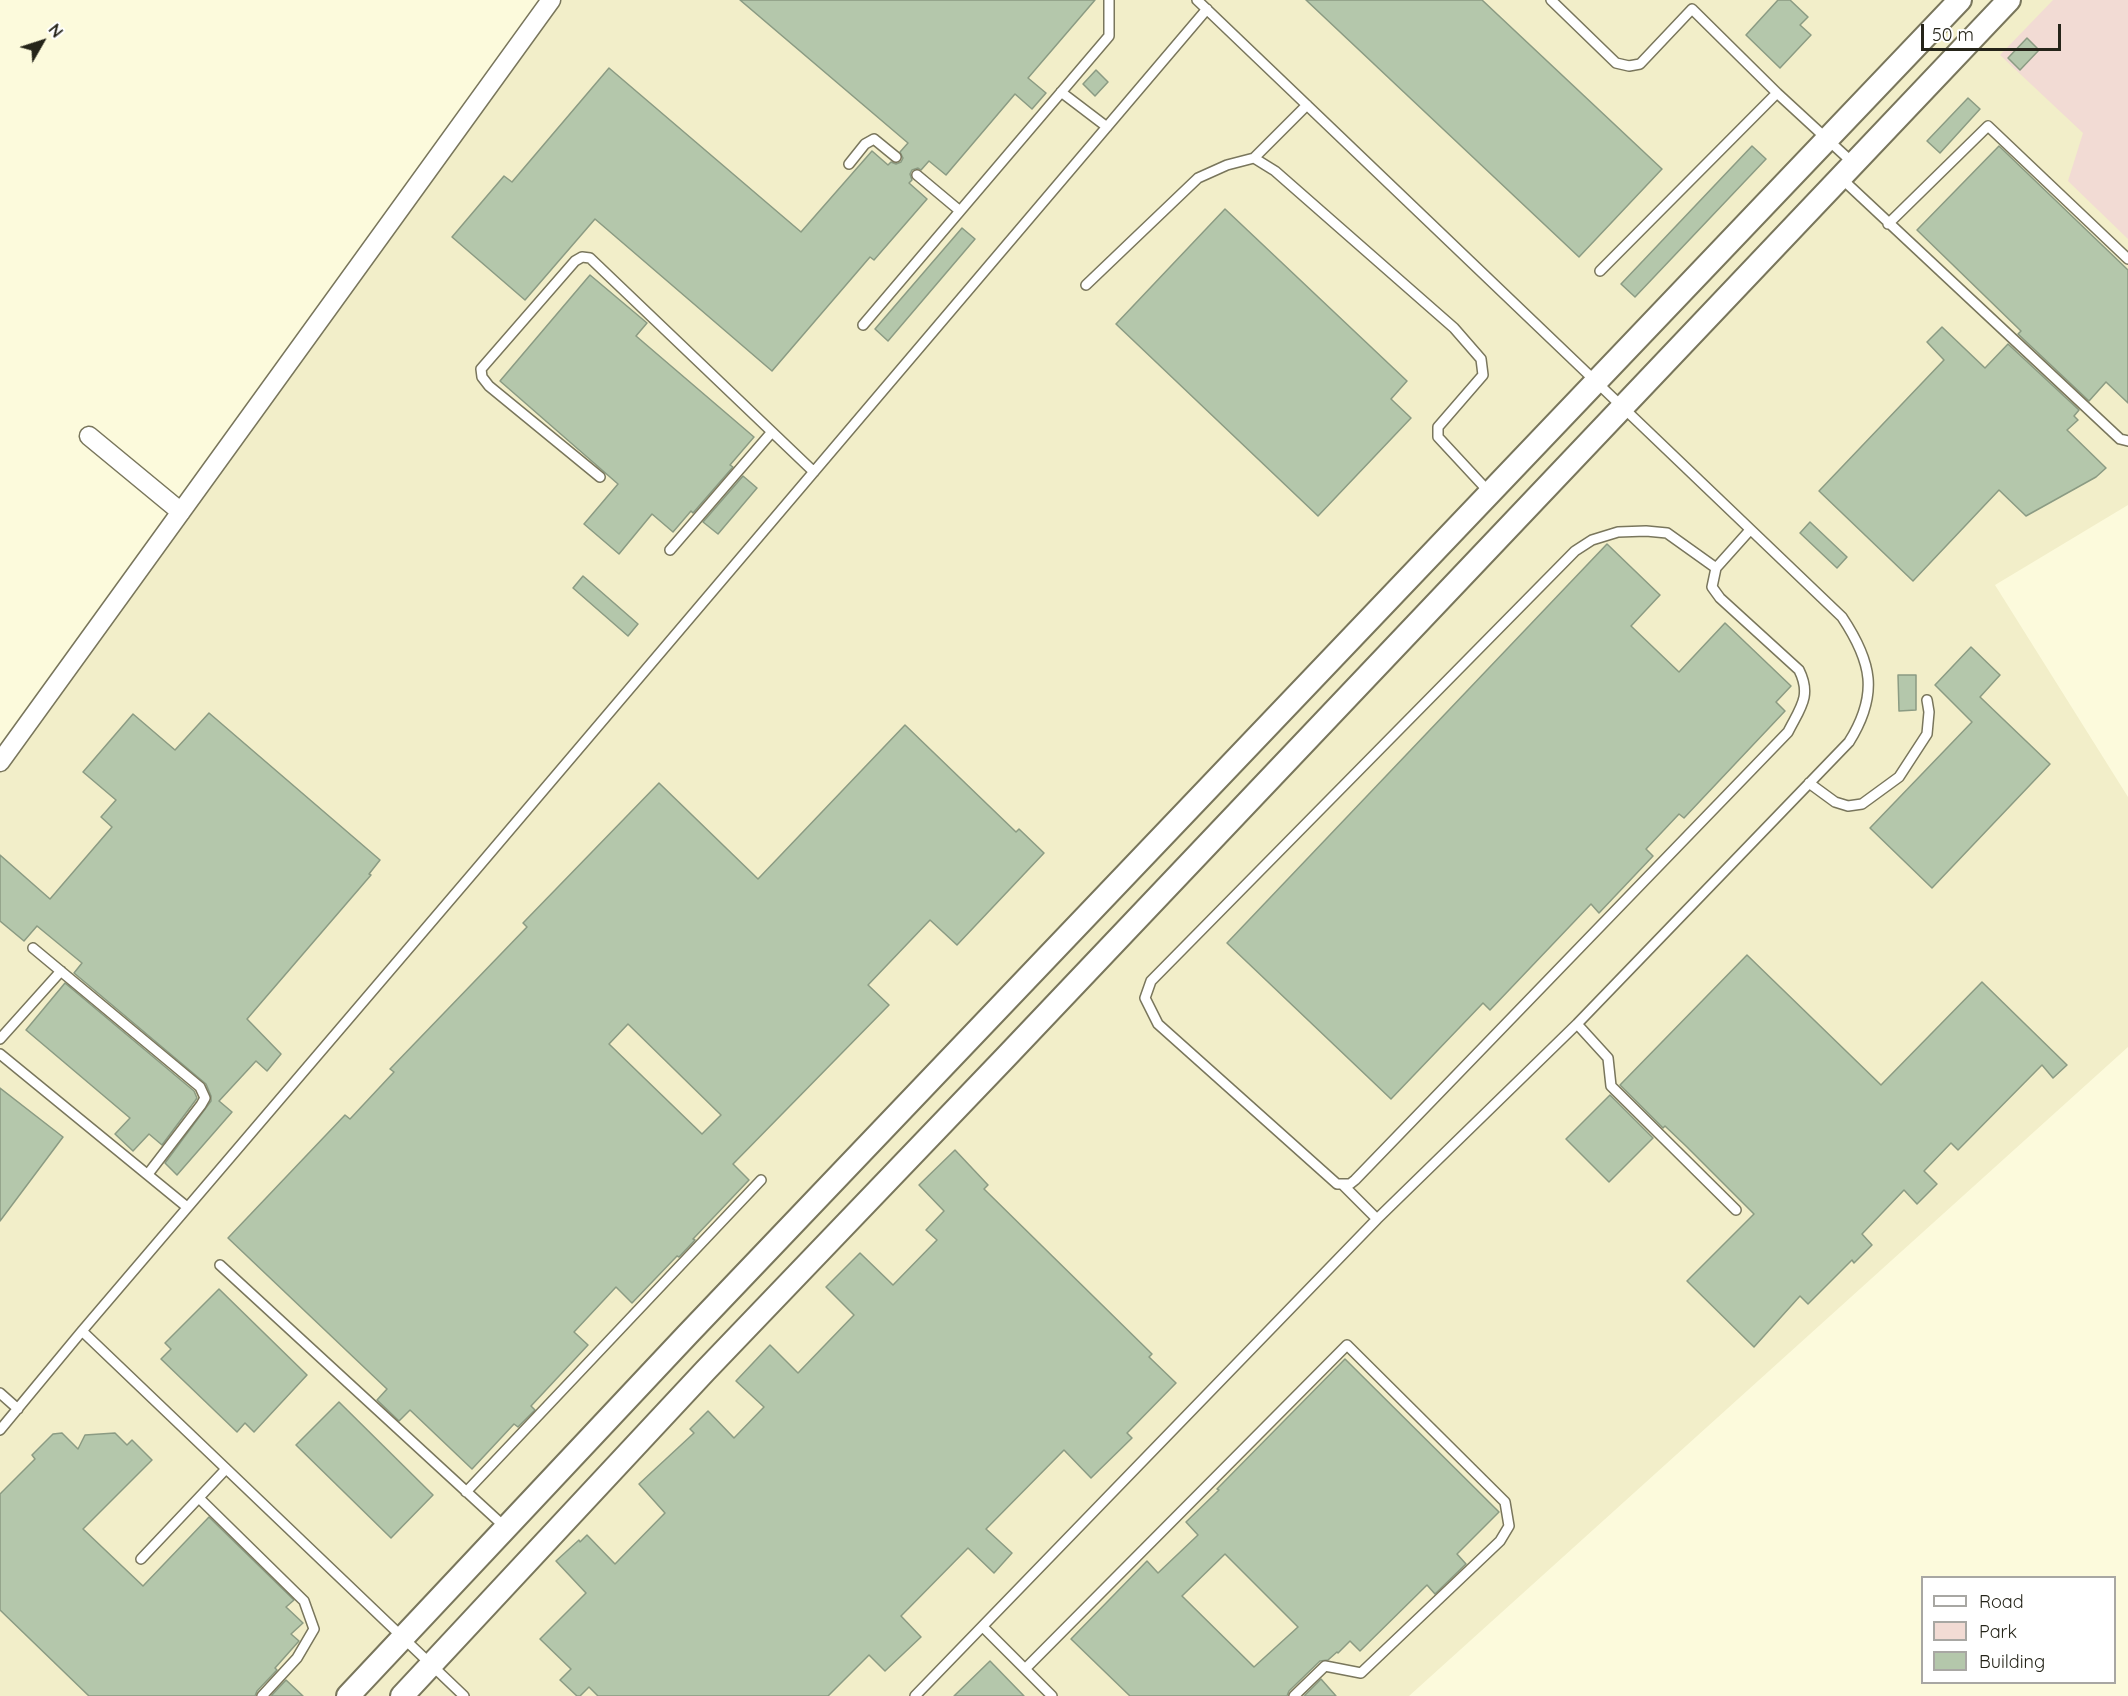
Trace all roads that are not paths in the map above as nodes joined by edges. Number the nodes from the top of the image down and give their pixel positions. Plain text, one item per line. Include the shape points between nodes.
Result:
1 (551, 0) edge
2 (1109, 0) edge
3 (1197, 0) edge
4 (1551, 0) edge
5 (1700, 0) edge
6 (1959, 0) edge
7 (2009, 0) edge
8 (1207, 9) junction
9 (1692, 9) junction
10 (1061, 92) junction
11 (1777, 93) junction
12 (1307, 105) junction
13 (1107, 127) junction
14 (1827, 138) junction
15 (896, 157) dead end
16 (1254, 158) junction
17 (849, 164) dead end
18 (1847, 170) junction
19 (916, 175) dead end
20 (960, 211) junction
21 (1888, 224) junction
22 (2128, 259) edge
23 (1600, 271) dead end
24 (1086, 285) dead end
25 (863, 326) dead end
26 (1595, 382) junction
27 (1621, 407) junction
28 (771, 433) junction
29 (89, 436) dead end
30 (2128, 441) edge
31 (814, 472) junction
32 (600, 477) dead end
33 (1489, 492) junction
34 (181, 512) junction
35 (1750, 530) junction
36 (670, 550) dead end
37 (1716, 568) junction
38 (1927, 700) dead end
39 (0, 762) edge
40 (1809, 783) junction
41 (33, 948) dead end
42 (61, 971) junction
43 (1577, 1024) junction
44 (976, 1032) junction
45 (0, 1039) edge
46 (0, 1054) edge
47 (1004, 1059) junction
48 (148, 1174) junction
49 (761, 1180) dead end
50 (1343, 1185) junction
51 (187, 1207) junction
52 (1736, 1210) dead end
53 (1377, 1219) junction
54 (220, 1265) dead end
55 (82, 1331) junction
56 (0, 1393) edge
57 (18, 1409) junction
58 (0, 1430) edge
59 (226, 1469) junction
60 (466, 1492) junction
61 (199, 1498) junction
62 (506, 1528) junction
63 (141, 1559) dead end
64 (983, 1627) junction
65 (403, 1638) junction
66 (431, 1665) junction
67 (1026, 1668) junction
68 (262, 1696) edge
69 (348, 1696) edge
70 (402, 1696) edge
71 (464, 1696) edge
72 (915, 1696) edge
73 (1052, 1696) edge
74 (1294, 1696) edge

1 - 34 street
2 - 10 lane via 1109,36
3 - 8 lane
4 - 9 lane via 1617,63 1629,66 1640,64
5 - 9 lane
6 - 14 street
7 - 18 street
8 - 12 lane
8 - 13 lane
9 - 11 lane
10 - 13 lane
10 - 20 lane
11 - 14 lane
11 - 23 lane
12 - 16 lane
12 - 26 lane
13 - 31 lane
14 - 18 lane
14 - 26 street
15 - 17 lane via 874,139
16 - 24 lane via 1198,178
16 - 33 lane via 1275,171 1454,328 1481,359 1483,375 1437,432
18 - 21 lane
18 - 27 street
19 - 20 lane
20 - 25 lane
21 - 22 lane via 1989,126
21 - 30 lane via 2120,439
26 - 27 lane
26 - 33 street
27 - 35 lane
27 - 47 street
28 - 31 lane
28 - 32 lane via 590,258 582,257 481,369 489,386
28 - 36 lane
29 - 34 street
31 - 51 lane
33 - 44 street
34 - 39 street
35 - 37 lane
35 - 40 lane via 1842,617 1858,641 1866,663 1869,691 1857,729
37 - 50 lane via 1712,587 1720,598 1799,670 1804,681 1806,695 1788,732 1356,1180
37 - 50 lane via 1667,533 1618,532 1592,540 1575,551 1151,981 1145,998 1158,1024 1329,1178
38 - 40 lane via 1927,734 1899,777 1862,804 1848,806 1835,802
40 - 43 lane
41 - 42 lane
42 - 45 lane
42 - 48 lane via 200,1087 205,1098
43 - 52 lane via 1608,1058 1611,1086
43 - 53 lane
44 - 47 street
44 - 62 street
46 - 48 lane
47 - 66 street via 697,1379
48 - 51 lane
49 - 60 lane
50 - 53 lane
51 - 55 lane
53 - 64 lane
54 - 60 lane
55 - 57 lane
55 - 59 lane
56 - 57 lane
57 - 58 lane
59 - 61 lane
59 - 65 lane
60 - 62 lane
61 - 63 lane
61 - 68 lane via 304,1601 314,1629 297,1658
62 - 65 street
64 - 67 lane
64 - 72 lane
65 - 66 lane
65 - 69 street
66 - 70 street
66 - 71 lane
67 - 73 lane
67 - 74 lane via 1347,1345 1505,1503 1509,1526 1500,1541 1361,1673 1325,1666

